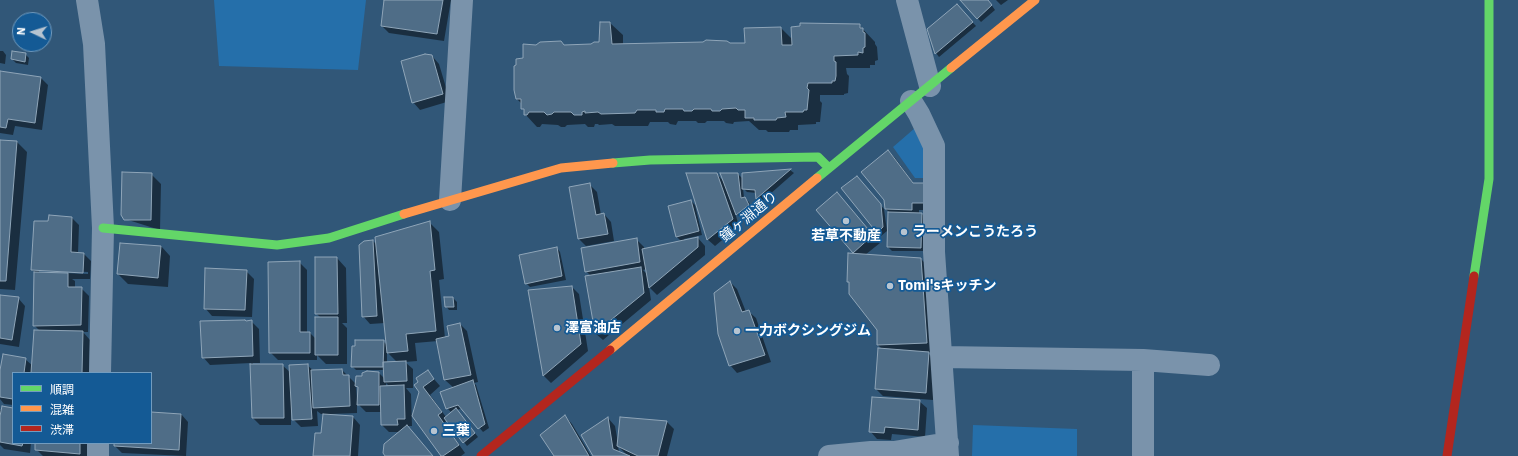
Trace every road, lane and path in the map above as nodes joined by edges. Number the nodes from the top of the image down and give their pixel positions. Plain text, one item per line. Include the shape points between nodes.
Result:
1 (87, 0) edge
2 (462, 0) edge
3 (906, 0) edge
4 (1036, 0) edge
5 (1489, 0) edge
6 (930, 86) junction
7 (911, 101) junction
8 (829, 168) junction
9 (450, 200) junction
10 (103, 228) junction
11 (942, 357) junction
12 (1143, 360) junction
13 (1208, 365) dead end
14 (100, 372) edge
15 (98, 444) edge
16 (948, 449) edge
17 (894, 454) edge
18 (98, 456) edge
19 (481, 456) edge
20 (829, 456) edge
21 (1143, 456) edge
22 (1446, 456) edge

1 - 10 street via 94,44
2 - 9 street
3 - 6 street
4 - 6 street, 鐘ヶ淵通り
5 - 22 street via 1489,179
6 - 7 street, 鐘ヶ淵通り
7 - 8 street, 鐘ヶ淵通り
7 - 11 street via 934,146 934,252
8 - 9 street via 818,157 650,160 561,168
8 - 19 street, 鐘ヶ淵通り
9 - 10 street via 329,238 277,245
10 - 14 street
11 - 12 street
11 - 16 street
12 - 13 street
12 - 21 street
15 - 18 street
16 - 17 street
17 - 20 street via 871,452

